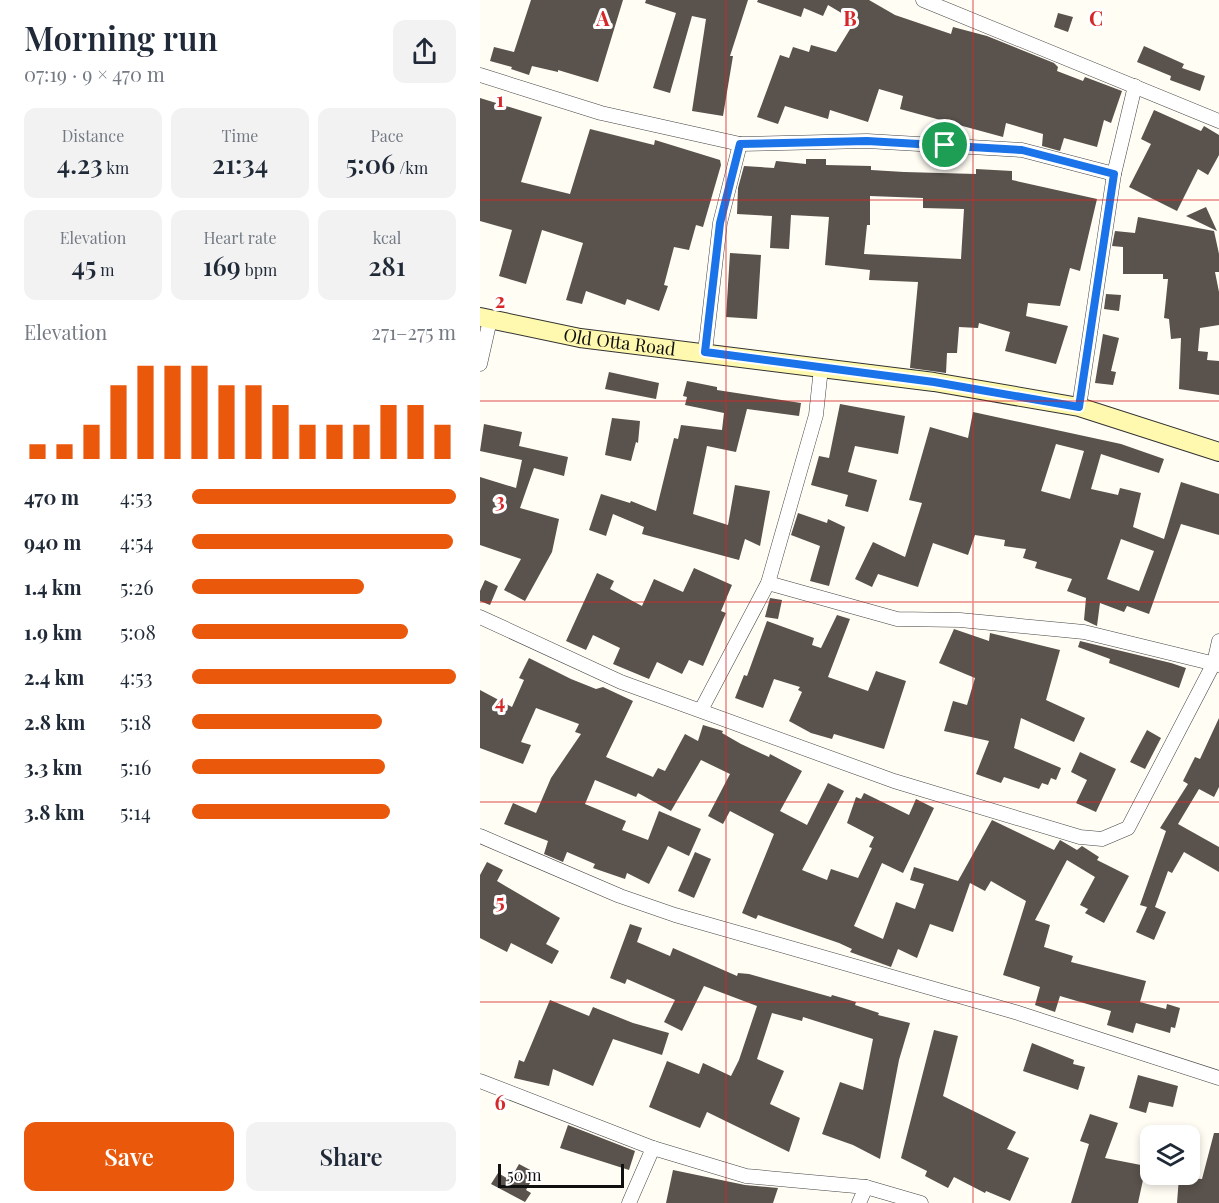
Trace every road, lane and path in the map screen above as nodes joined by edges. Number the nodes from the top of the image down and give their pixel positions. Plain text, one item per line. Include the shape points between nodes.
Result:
1 (923, 0) edge
2 (480, 75) edge
3 (1135, 86) junction
4 (1219, 121) edge
5 (740, 144) junction
6 (1114, 174) junction
7 (485, 318) edge
8 (705, 352) junction
9 (480, 364) edge
10 (821, 368) junction
11 (1079, 407) junction
12 (1219, 452) edge
13 (768, 583) junction
14 (480, 617) edge
15 (1219, 641) edge
16 (1217, 664) edge
17 (701, 710) junction
18 (480, 836) edge
19 (1219, 1078) edge
20 (480, 1081) edge
21 (653, 1148) junction
22 (866, 1187) junction
23 (629, 1203) edge
24 (859, 1203) edge
25 (921, 1203) edge

1 - 3 street
2 - 5 street via 601,113
3 - 4 street
3 - 6 street
5 - 6 street via 867,141 1022,150
5 - 8 street via 720,223
6 - 11 street
7 - 8 street, Old Otta Road via 580,338
7 - 9 street
8 - 10 street, Old Otta Road
10 - 11 street, Old Otta Road via 934,382
10 - 13 street via 816,415
11 - 12 street, Old Otta Road
13 - 16 street via 897,619 960,620 1084,632
13 - 17 street
14 - 17 street via 621,682
15 - 16 street
16 - 17 street via 1128,828 1102,839 1080,837 894,781
18 - 19 street via 620,896 675,915 1015,1012
20 - 21 street
21 - 22 street via 746,1176
21 - 23 street
22 - 24 street
22 - 25 street

